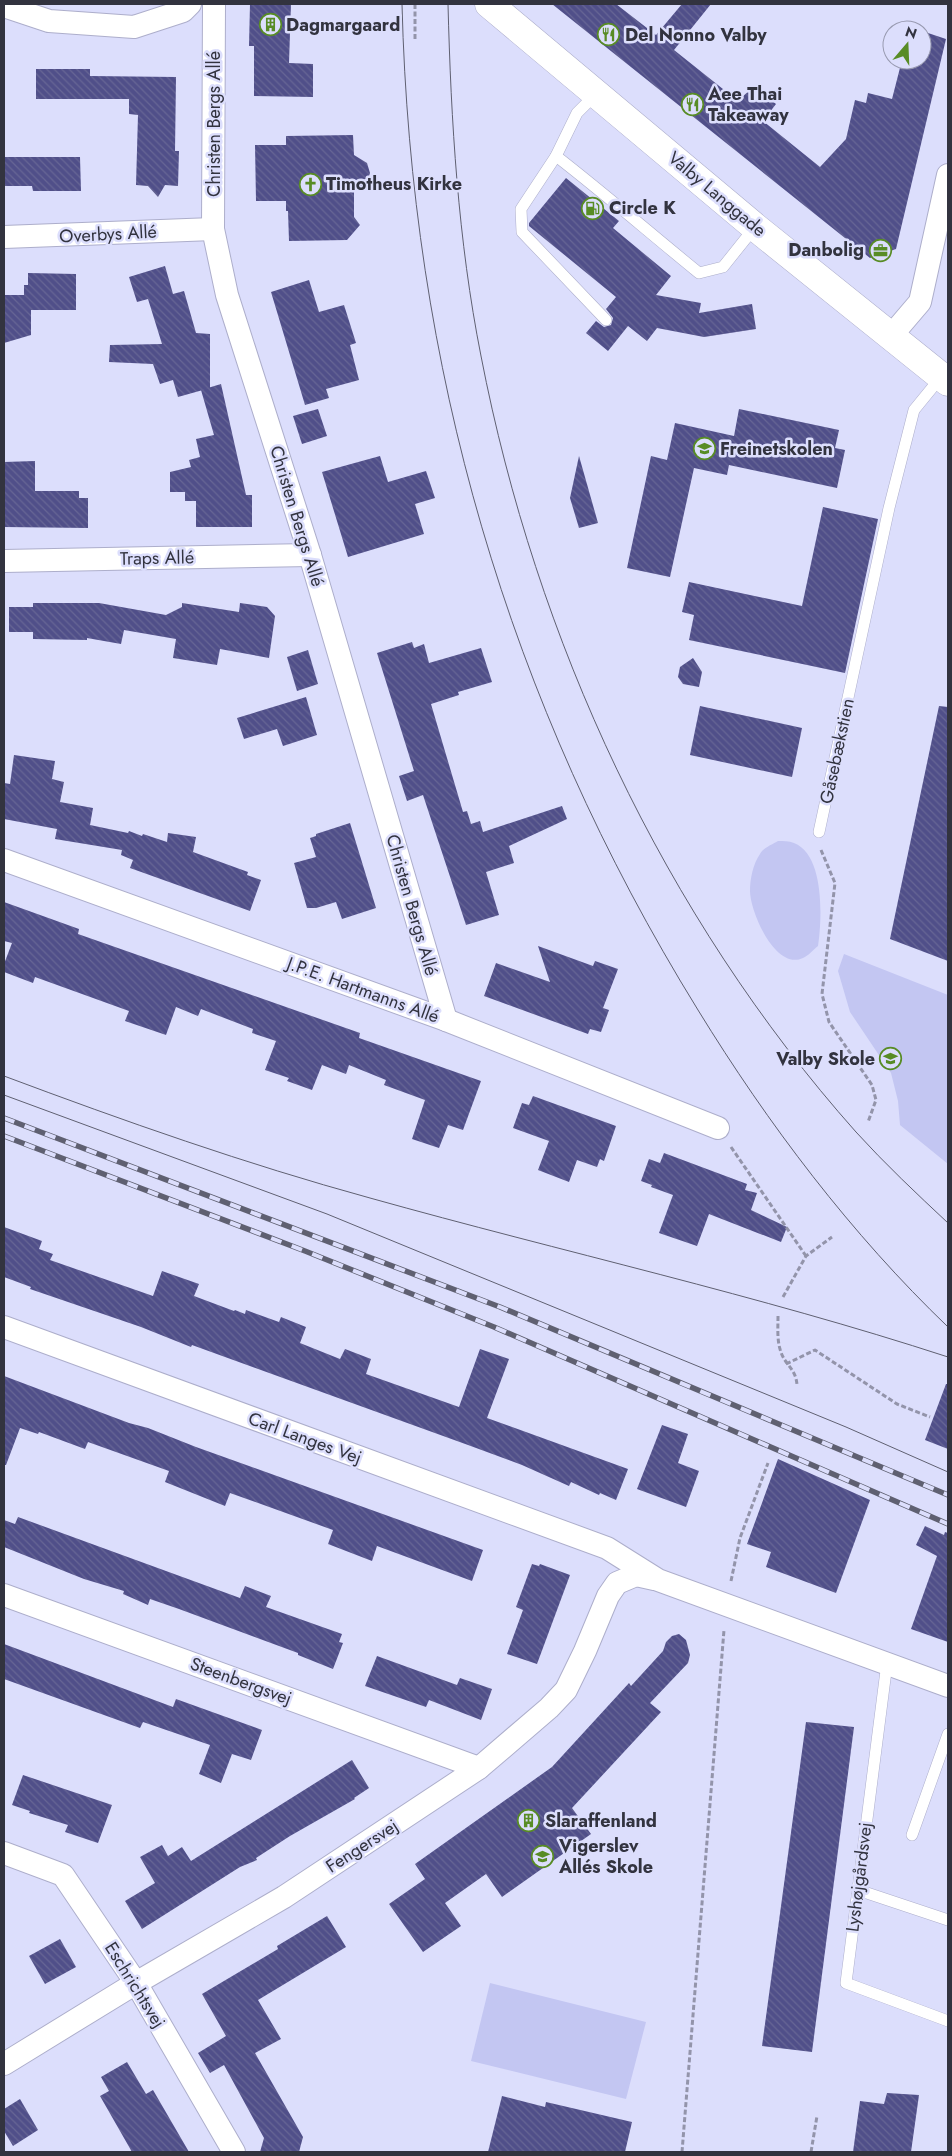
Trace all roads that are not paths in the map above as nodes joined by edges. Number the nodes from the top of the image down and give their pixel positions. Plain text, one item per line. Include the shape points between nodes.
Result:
1 (190, 4) edge
2 (214, 4) edge
3 (489, 4) edge
4 (4, 6) edge
5 (596, 94) junction
6 (556, 156) junction
7 (948, 178) edge
8 (755, 227) junction
9 (213, 229) junction
10 (4, 237) edge
11 (606, 320) dead end
12 (891, 336) junction
13 (945, 379) edge
14 (310, 555) junction
15 (4, 561) edge
16 (819, 832) road end
17 (4, 860) edge
18 (446, 1020) junction
19 (718, 1128) road end
20 (4, 1327) edge
21 (658, 1580) junction
22 (4, 1595) edge
23 (887, 1663) junction
24 (948, 1686) edge
25 (948, 1734) edge
26 (479, 1768) junction
27 (912, 1835) dead end
28 (4, 1853) edge
29 (858, 1890) junction
30 (948, 1920) edge
31 (136, 1984) junction
32 (948, 2021) edge
33 (4, 2064) edge
34 (234, 2152) edge

1 - 4 street via 183,12 134,27 49,21
2 - 9 street, Christen Bergs Allé
3 - 5 street, Valby Langgade
5 - 6 lane via 577,113
5 - 8 street, Valby Langgade
6 - 8 lane via 699,273 723,267
6 - 11 lane via 521,209 522,232
7 - 12 street via 920,302
8 - 12 street, Valby Langgade
9 - 10 street, Overbys Allé
9 - 14 street, Christen Bergs Allé via 227,295
12 - 13 street, Valby Langgade
13 - 16 lane, Gåsebækstien via 914,410 889,508
14 - 15 street, Traps Allé
14 - 18 street, Christen Bergs Allé
17 - 18 street, J.P.E. Hartmanns Allé
18 - 19 street, J.P.E. Hartmanns Allé
20 - 21 street, Carl Langes Vej via 607,1548
21 - 23 street
21 - 26 street, Fengersvej via 636,1575 617,1582 597,1617 566,1690
22 - 26 street, Steenbergsvej
23 - 24 street
23 - 29 lane, Lyshøjgårdsvej
25 - 27 lane
26 - 31 street, Fengersvej via 284,1897
28 - 31 street, Eschrichtsvej via 63,1875
29 - 30 lane
29 - 32 lane, Lyshøjgårdsvej via 846,1983
31 - 33 street, Fengersvej
31 - 34 street, Eschrichtsvej

